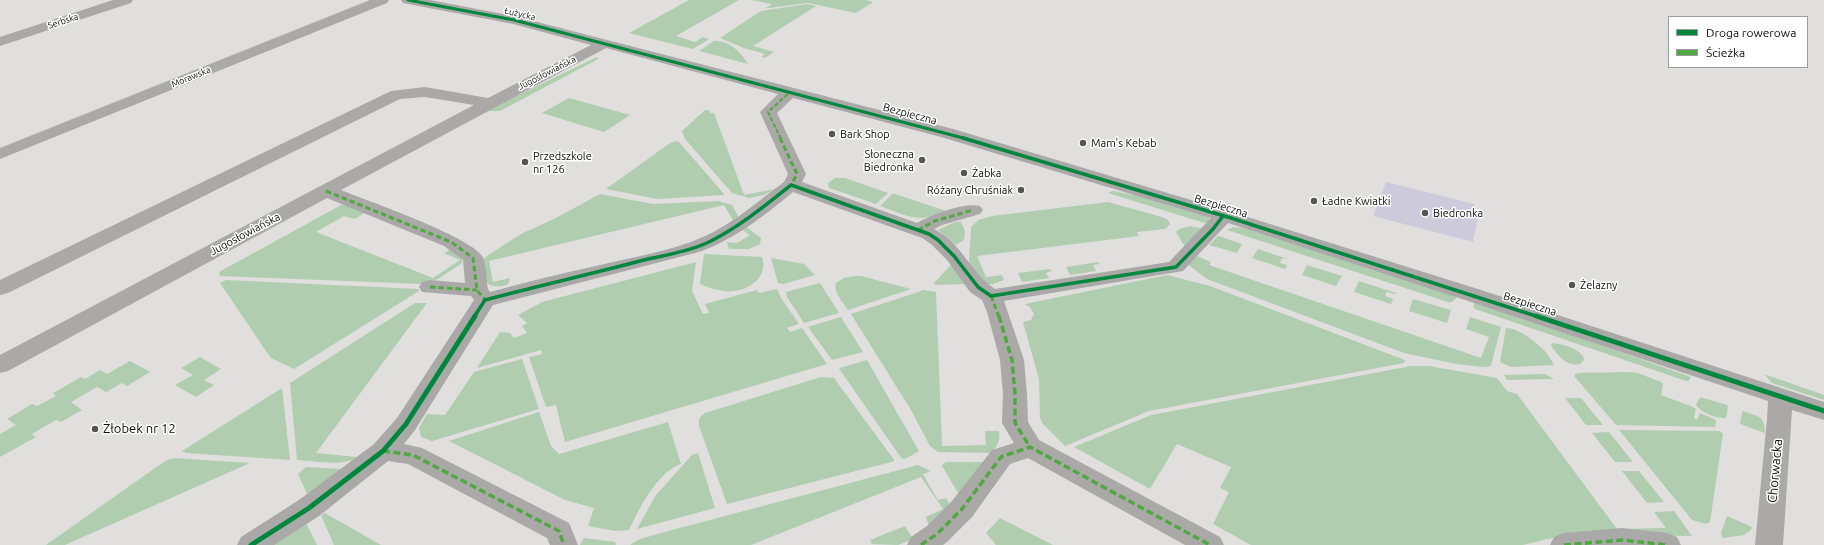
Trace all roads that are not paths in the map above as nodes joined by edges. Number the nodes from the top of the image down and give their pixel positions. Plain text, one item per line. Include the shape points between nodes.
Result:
1 (126, 0) edge
2 (382, 0) edge
3 (408, 0) edge
4 (0, 42) edge
5 (605, 44) junction
6 (790, 92) junction
7 (490, 103) junction
8 (0, 154) edge
9 (791, 185) junction
10 (326, 191) junction
11 (973, 210) dead end
12 (1223, 216) junction
13 (918, 230) junction
14 (0, 288) edge
15 (430, 288) dead end
16 (481, 295) junction
17 (991, 296) junction
18 (0, 365) edge
19 (1780, 397) junction
20 (1824, 411) edge
21 (1030, 447) junction
22 (383, 451) junction
23 (251, 545) edge
24 (564, 545) edge
25 (921, 545) edge
26 (1210, 545) edge
27 (1564, 545) edge
28 (1667, 545) edge
29 (1769, 545) edge

1 - 4 street, Serbska
2 - 8 street, Morawska
3 - 5 street, Łużycka via 507,19
5 - 6 street, Bezpieczna
5 - 7 street, Jugosłowiańska
6 - 9 street via 768,112 797,174
6 - 12 street, Bezpieczna via 908,122
7 - 10 street, Jugosłowiańska
7 - 14 street via 425,92 397,94
9 - 13 street
9 - 16 street via 746,220 711,241 692,248 628,265
10 - 16 street via 451,242 473,258
10 - 18 street, Jugosłowiańska
11 - 13 street via 935,221
12 - 17 street via 1176,267
12 - 19 street, Bezpieczna via 1477,296
13 - 17 street via 938,240 978,287
15 - 16 street
16 - 22 street via 406,424
17 - 21 street via 1012,360 1015,423
19 - 20 street, Bezpieczna
19 - 29 street, Chorwacka
21 - 25 street via 1001,457 962,509 937,534
21 - 26 street
22 - 23 street via 309,508
22 - 24 street via 412,455 485,491 559,531
27 - 28 street via 1622,540

